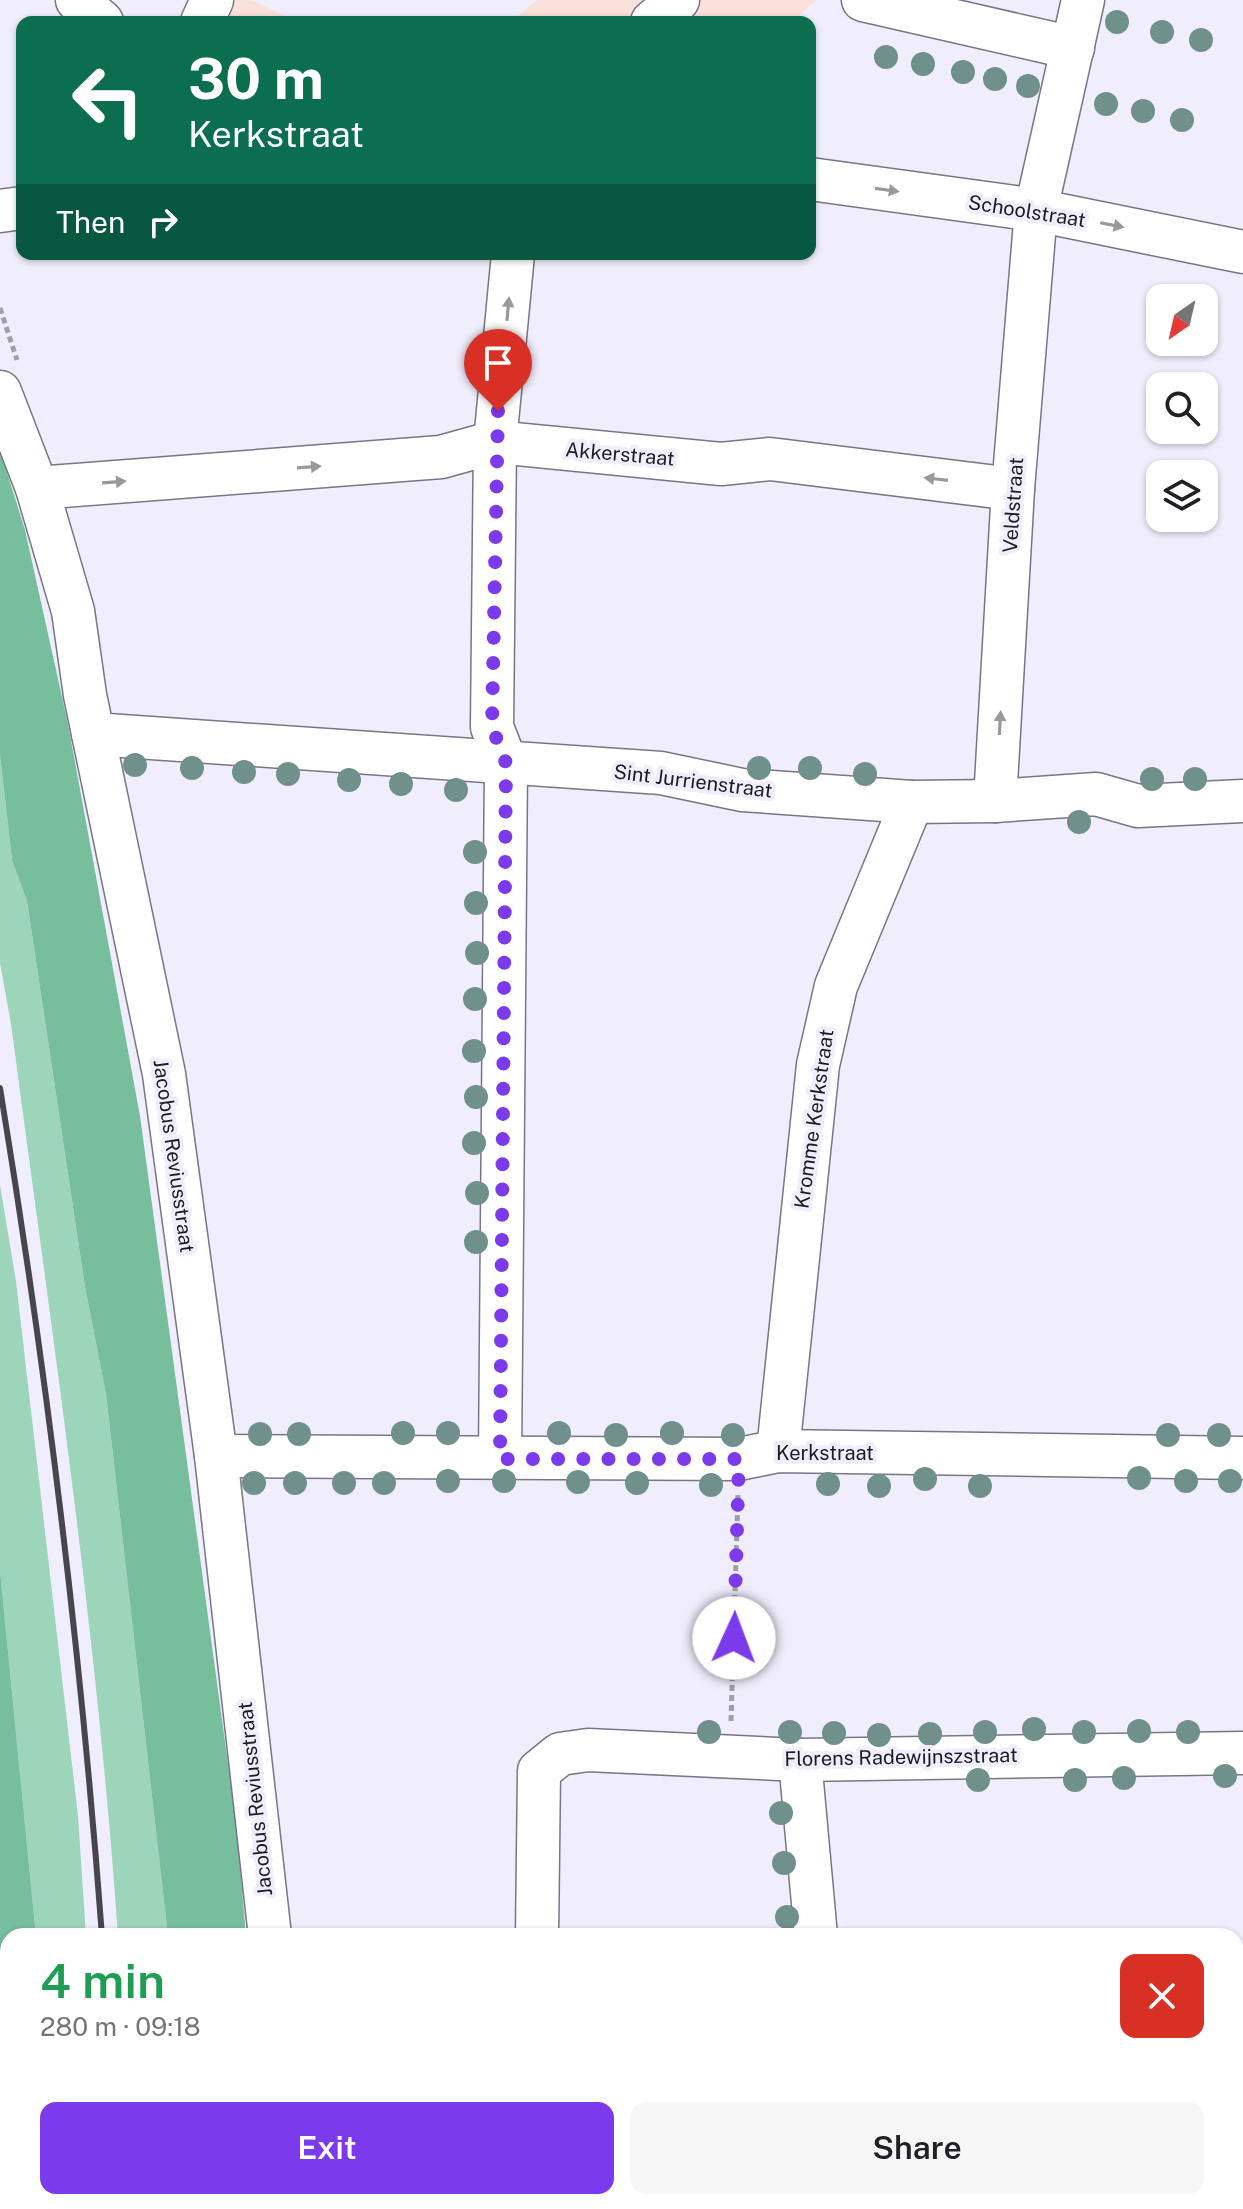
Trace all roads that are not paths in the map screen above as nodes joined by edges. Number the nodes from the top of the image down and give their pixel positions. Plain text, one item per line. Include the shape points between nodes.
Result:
1 (77, 0) edge
2 (678, 0) edge
3 (1083, 0) edge
4 (874, 1) edge
5 (95, 16) edge
6 (659, 16) edge
7 (1073, 48) junction
8 (816, 180) edge
9 (1036, 210) junction
10 (1243, 252) edge
11 (512, 260) edge
12 (0, 392) edge
13 (495, 442) junction
14 (37, 488) junction
15 (1013, 489) junction
16 (93, 734) junction
17 (506, 763) junction
18 (995, 801) junction
19 (1243, 801) edge
20 (912, 802) junction
21 (758, 1455) junction
22 (216, 1456) junction
23 (1243, 1458) edge
24 (500, 1459) junction
25 (1243, 1753) edge
26 (800, 1760) junction
27 (269, 1928) edge
28 (537, 1928) edge
29 (815, 1928) edge

1 - 5 street
2 - 6 street
3 - 7 street, Veldstraat
4 - 7 street
7 - 9 street, Veldstraat
8 -> 9 street, Schoolstraat
9 -> 10 street, Schoolstraat
9 - 15 street, Veldstraat
13 -> 11 street
12 - 14 street, Jacobus Reviusstraat
14 -> 13 street, Akkerstraat via 441,457
15 -> 13 street, Akkerstraat via 770,459 721,464
13 - 17 street via 492,727
14 - 16 street, Jacobus Reviusstraat via 73,611
18 -> 15 street, Veldstraat
16 - 17 street, Sint Jurrienstraat
16 - 22 street, Jacobus Reviusstraat via 164,1074
17 - 20 street, Sint Jurrienstraat via 661,773 742,790
17 - 24 street
18 - 19 street, Sint Jurrienstraat via 1096,794 1138,806
18 - 20 street, Sint Jurrienstraat
20 - 21 street, Kromme Kerkstraat via 836,986 818,1065
21 - 23 street, Kerkstraat
21 - 24 street, Kerkstraat
22 - 24 street, Kerkstraat
22 - 27 street, Jacobus Reviusstraat
25 - 26 street, Florens Radewijnszstraat
26 - 28 street, Florens Radewijnszstraat via 588,1750 560,1754 539,1771
26 - 29 street

